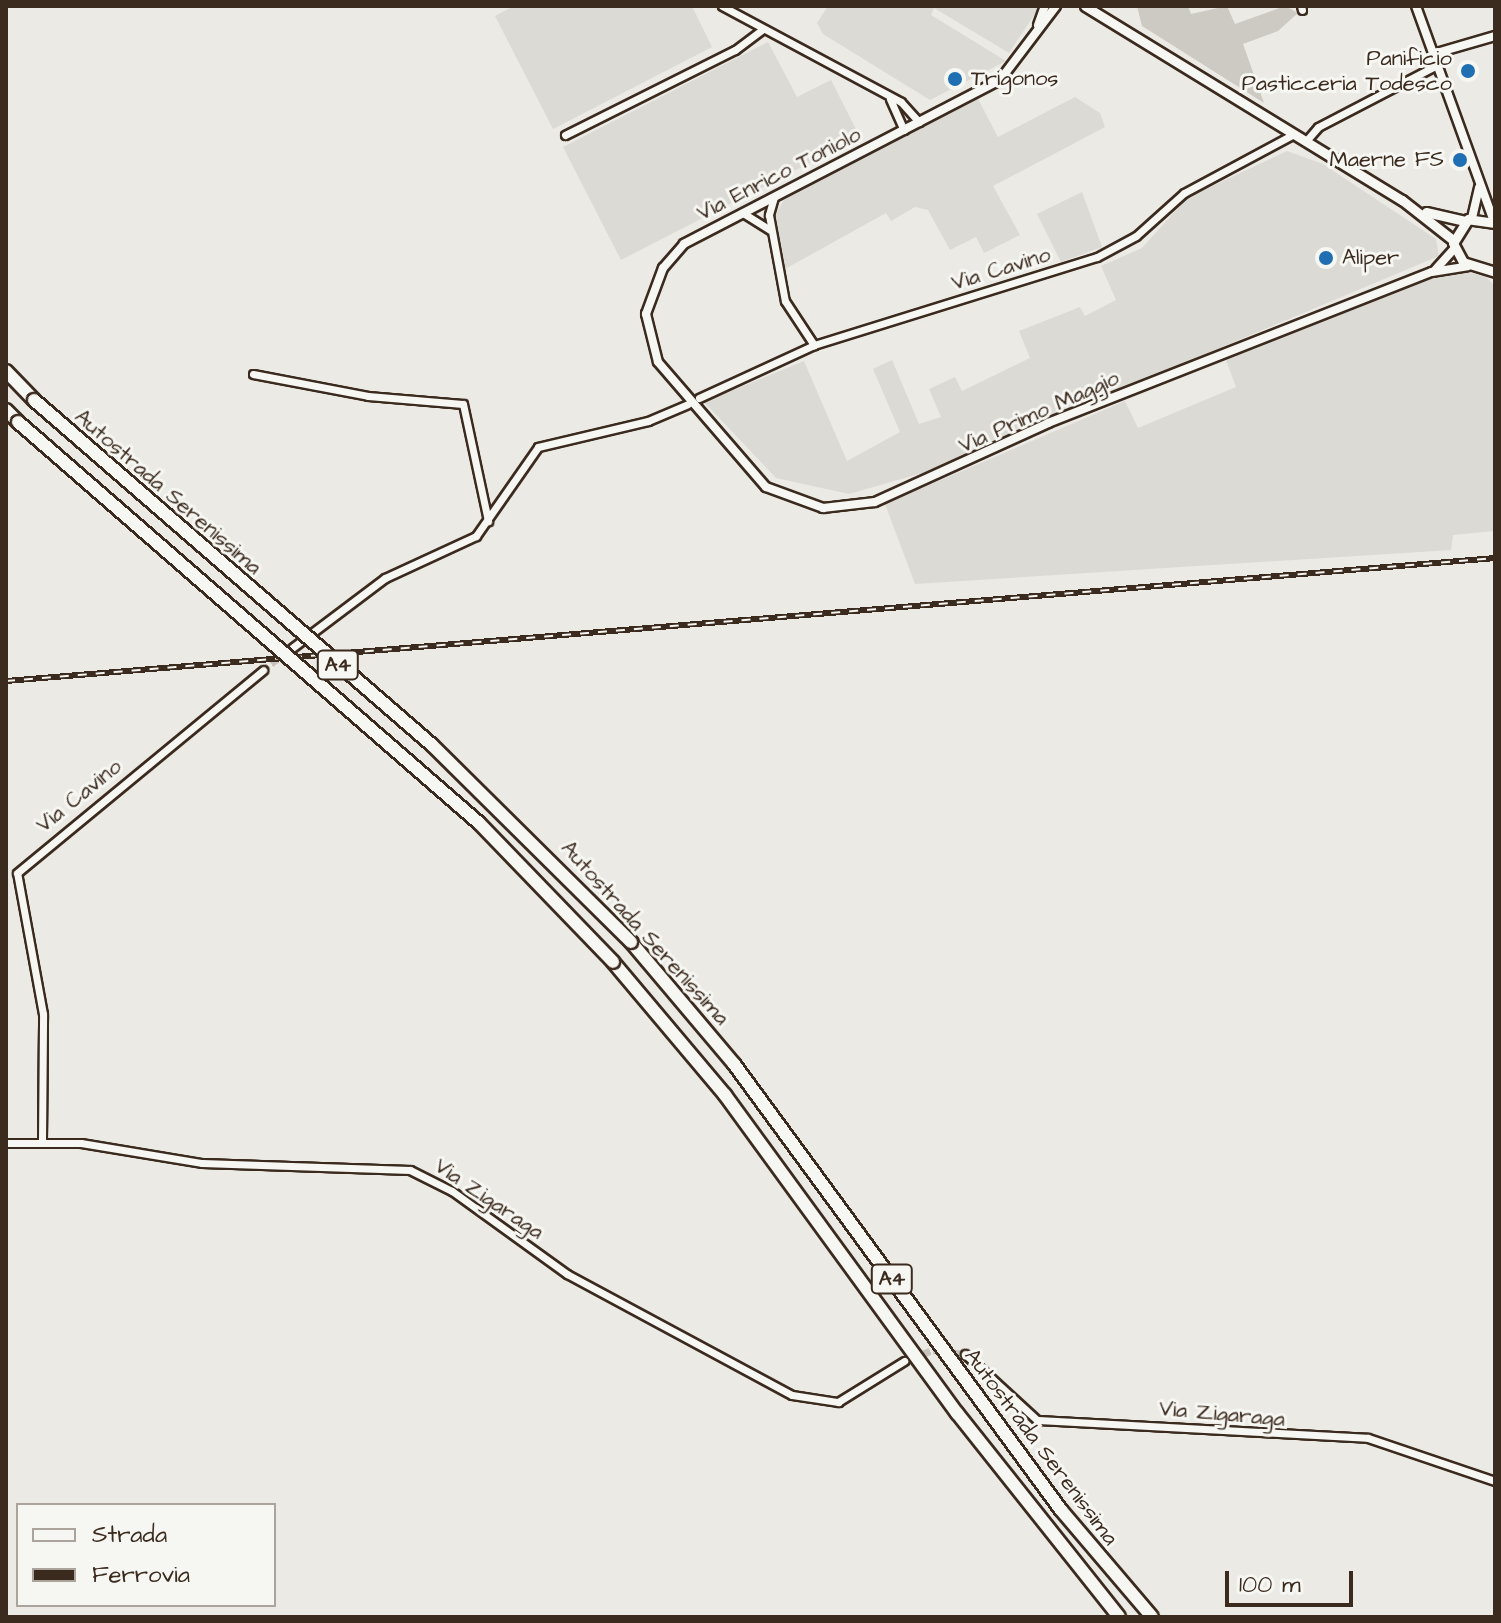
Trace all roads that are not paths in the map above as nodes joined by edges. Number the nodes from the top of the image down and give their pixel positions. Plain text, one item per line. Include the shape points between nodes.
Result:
1 (722, 6) edge
2 (1065, 6) edge
3 (1085, 6) edge
4 (1416, 6) edge
5 (1051, 8) edge
6 (763, 29) junction
7 (1495, 36) edge
8 (1433, 54) junction
9 (1437, 65) junction
10 (886, 94) junction
11 (919, 122) junction
12 (904, 130) junction
13 (1294, 134) junction
14 (565, 135) dead end
15 (1306, 141) junction
16 (1477, 179) junction
17 (774, 197) junction
18 (1402, 200) junction
19 (743, 213) junction
20 (1468, 219) junction
21 (1494, 222) edge
22 (771, 232) junction
23 (1454, 244) junction
24 (1495, 261) edge
25 (1474, 266) junction
26 (1432, 272) junction
27 (1495, 272) edge
28 (814, 345) junction
29 (6, 371) edge
30 (253, 374) dead end
31 (699, 398) dead end
32 (688, 404) junction
33 (6, 410) edge
34 (488, 521) junction
35 (292, 648) tunnel mouth
36 (263, 670) tunnel mouth
37 (42, 1139) junction
38 (6, 1143) edge
39 (965, 1354) tunnel mouth
40 (904, 1361) tunnel mouth
41 (1495, 1481) edge
42 (1119, 1617) edge
43 (1152, 1617) edge

1 - 6 street
2 - 5 street, Via Enrico Toniolo
3 - 13 main road
4 - 8 street
5 - 11 street, Via Enrico Toniolo via 1000,80
6 - 10 street
6 - 14 street via 735,50
7 - 8 street
8 - 9 street
9 - 15 street via 1318,127
9 - 16 street
10 - 11 street
10 - 12 street
11 - 12 street, Via Enrico Toniolo
12 - 17 street, Via Enrico Toniolo
13 - 15 main road
13 - 28 street, Via Cavino via 1184,193 1136,236 1097,257
15 - 18 main road
16 - 20 street via 1480,204
16 - 21 street
17 - 19 street, Via Enrico Toniolo
17 - 22 street
18 - 20 main road
18 - 23 main road
19 - 22 street
19 - 32 street, Via Enrico Toniolo via 684,244 650,297 652,348
20 - 21 main road
20 - 23 main road
22 - 28 street via 785,301
23 - 25 main road
23 - 26 street, Via Primo Maggio
24 - 25 main road
25 - 26 street, Via Primo Maggio
25 - 27 main road
26 - 32 street, Via Primo Maggio via 847,508 806,506 766,487
28 - 31 street, Via Cavino
29 - 43 highway, Autostrada Serenissima / A4, bridge via 432,745 631,942 734,1064 1061,1510
30 - 34 street via 368,396 463,404
32 - 34 street via 648,421 538,447
33 - 42 highway, Autostrada Serenissima / A4, bridge via 479,823 613,962 725,1095 957,1413
34 - 35 street via 452,552 385,578
36 - 37 street, Via Cavino via 17,873 43,1014
37 - 38 street, Via Zigaraga
37 - 40 street, Via Zigaraga via 202,1163 410,1170 452,1191 588,1287 802,1399 838,1402
39 - 41 street, Via Zigaraga via 1037,1420 1368,1438

